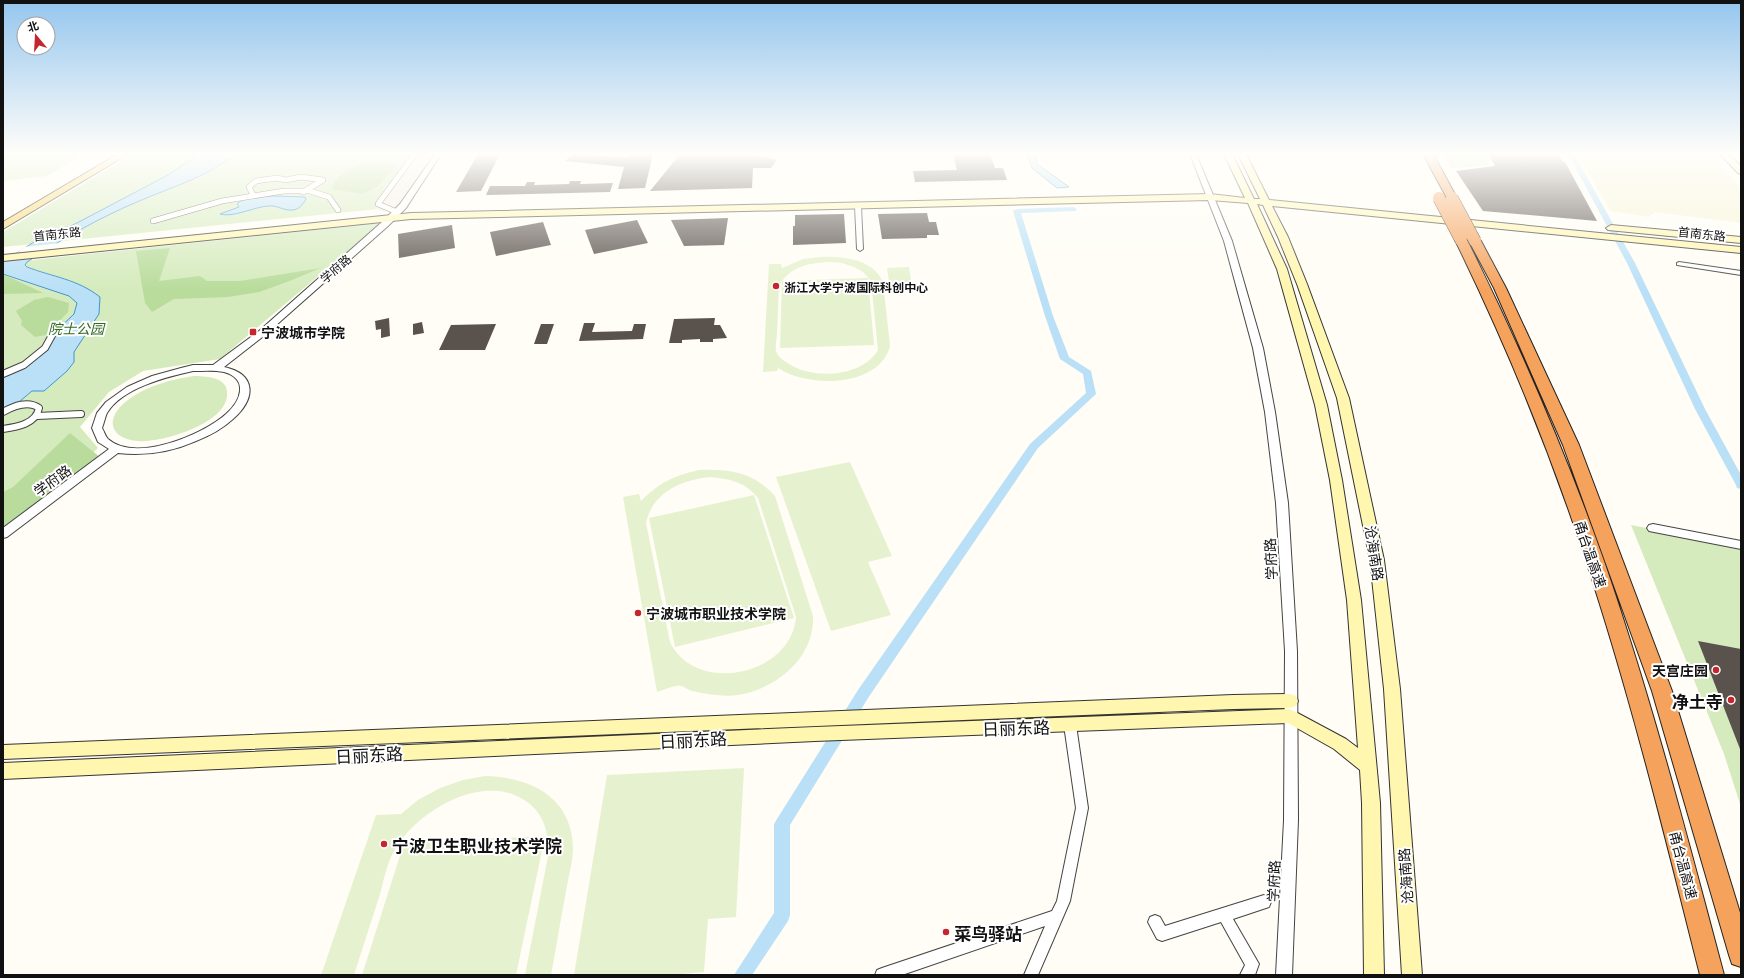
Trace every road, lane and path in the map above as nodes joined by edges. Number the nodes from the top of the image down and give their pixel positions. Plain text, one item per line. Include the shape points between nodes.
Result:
1 (1257, 199) joint
2 (38, 200) edge
3 (47, 200) edge
4 (231, 200) edge
5 (333, 200) edge
6 (381, 200) edge
7 (405, 200) edge
8 (1020, 200) edge
9 (1061, 200) edge
10 (1211, 200) edge
11 (1263, 200) edge
12 (1265, 200) edge
13 (1440, 200) edge
14 (1453, 200) edge
15 (858, 206) junction
16 (338, 210) dead end
17 (1448, 214) junction
18 (394, 215) junction
19 (1461, 215) junction
20 (3, 220) edge
21 (153, 221) dead end
22 (3, 226) edge
23 (1741, 240) edge
24 (1468, 241) junction
25 (860, 249) dead end
26 (1741, 250) edge
27 (3, 252) edge
28 (12, 255) edge
29 (1679, 264) dead end
30 (1741, 273) edge
31 (56, 328) dead end
32 (216, 368) junction
33 (3, 374) edge
34 (3, 412) edge
35 (81, 414) dead end
36 (37, 416) junction
37 (3, 428) edge
38 (117, 448) junction
39 (1653, 528) dead end
40 (3, 534) edge
41 (1741, 546) edge
42 (1290, 709) junction
43 (1070, 725) junction
44 (3, 752) edge
45 (1368, 766) junction
46 (3, 771) edge
47 (1264, 902) dead end
48 (1224, 915) junction
49 (1056, 916) junction
50 (1155, 922) dead end
51 (1741, 955) edge
52 (882, 975) edge
53 (1031, 975) edge
54 (1247, 975) edge
55 (1284, 975) edge
56 (1374, 975) edge
57 (1412, 975) edge
58 (1712, 975) edge

1 - 45 main road, 沧海南路 via 1282,268 1321,405 1336,480 1354,600
1 - 57 main road, 沧海南路 via 1283,237 1343,398 1377,560 1392,689
2 - 20 main road
3 - 22 main road
4 - 21 street
5 - 16 street
6 - 18 street via 378,204
7 - 18 street, 学府路
8 - 18 main road, 首南东路
9 - 15 main road, 首南东路
10 - 42 street, 学府路 via 1228,241 1244,295 1258,348 1270,412 1282,503 1291,651
11 - 26 main road, 首南东路
12 - 17 main road, 首南东路
13 - 17 highway, 甬台温高速, bridge
14 - 19 highway, 甬台温高速, bridge
15 - 18 main road, 首南东路
15 - 25 street
17 - 19 main road, 首南东路
17 - 24 highway, 甬台温高速, bridge
18 - 28 main road, 首南东路
18 - 28 main road, 首南东路 via 58,246
18 - 32 street, 学府路 via 262,333
19 - 23 main road, 首南东路
19 - 24 highway, 甬台温高速, bridge
24 - 51 highway, 甬台温高速 via 1500,288 1574,453 1662,690
24 - 58 highway, 甬台温高速 via 1545,427 1594,561 1652,745
27 - 28 main road, 首南东路
29 - 30 street
31 - 33 street via 45,348 24,365
32 - 38 street via 193,368 166,374 140,384 118,397 103,413 97,428 102,440
32 - 38 street via 238,376 243,380 246,390 242,403 230,417 188,441 137,451
34 - 36 street via 32,404 40,408
35 - 36 street
36 - 37 street via 19,426
38 - 40 street, 学府路
39 - 41 street
42 - 43 main road, 日丽东路
42 - 44 main road, 日丽东路 via 1217,702
42 - 45 main road
42 - 55 street, 学府路 via 1291,820
43 - 46 main road, 日丽东路
43 - 49 street via 1082,808 1063,901
45 - 56 main road, 沧海南路
47 - 48 street
48 - 50 street via 1162,934
48 - 54 street via 1252,964
49 - 52 street
49 - 53 street

